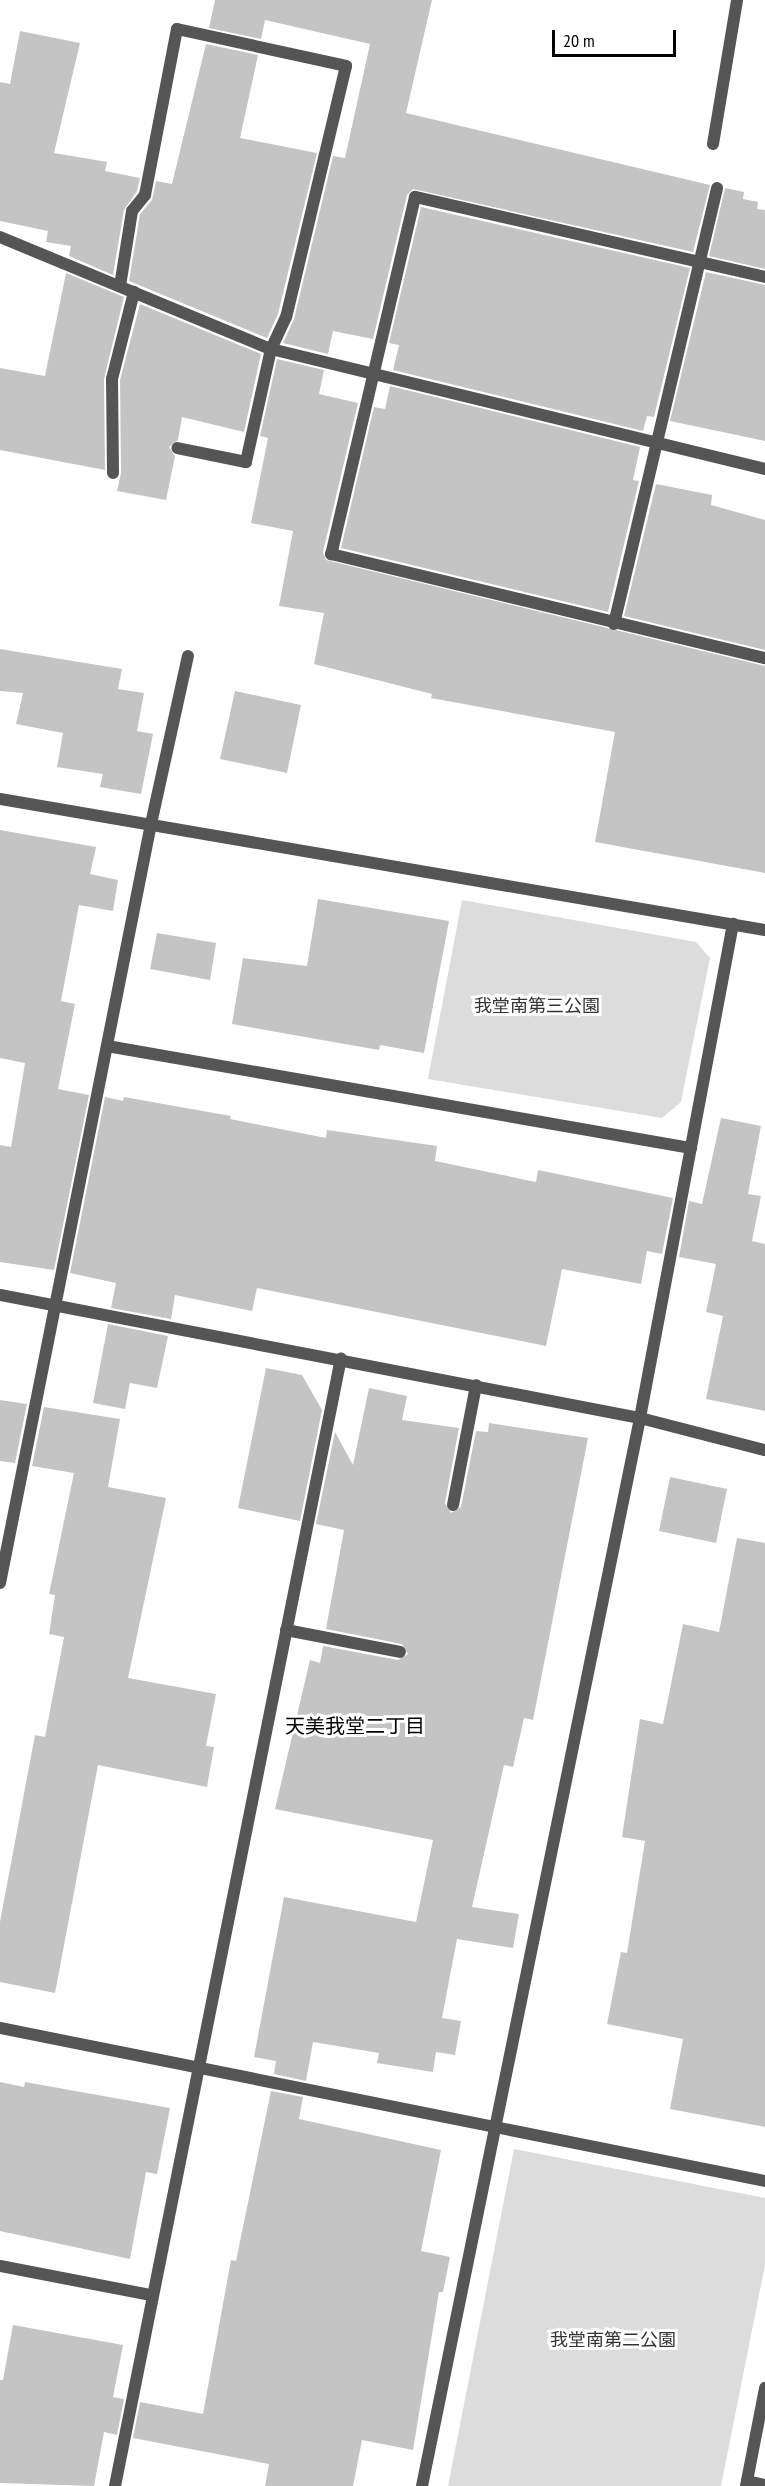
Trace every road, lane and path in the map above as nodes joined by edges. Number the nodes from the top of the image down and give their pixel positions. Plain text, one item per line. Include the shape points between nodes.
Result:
1 (737, 0) edge
2 (713, 144) dead end
3 (717, 188) dead end
4 (0, 237) edge
5 (699, 262) junction
6 (765, 276) edge
7 (120, 286) junction
8 (134, 292) junction
9 (271, 349) junction
10 (373, 374) junction
11 (656, 442) junction
12 (177, 448) dead end
13 (765, 469) edge
14 (113, 473) dead end
15 (614, 624) junction
16 (188, 656) dead end
17 (765, 658) edge
18 (0, 799) edge
19 (151, 824) junction
20 (733, 924) junction
21 (765, 930) edge
22 (107, 1046) junction
23 (691, 1148) junction
24 (0, 1295) edge
25 (56, 1305) junction
26 (341, 1358) junction
27 (476, 1385) junction
28 (640, 1418) junction
29 (765, 1450) edge
30 (453, 1505) dead end
31 (0, 1583) edge
32 (286, 1630) junction
33 (400, 1652) dead end
34 (0, 2028) edge
35 (197, 2066) junction
36 (495, 2124) junction
37 (765, 2181) edge
38 (0, 2266) edge
39 (151, 2295) junction
40 (765, 2388) edge
41 (747, 2484) edge
42 (765, 2485) edge
43 (116, 2486) edge
44 (422, 2486) edge

1 - 2 street
3 - 5 street
4 - 7 street
5 - 6 street
5 - 10 street via 416,197
5 - 11 street
7 - 8 street
7 - 9 street via 132,211 145,195 177,29 346,66 286,317
8 - 9 street
8 - 14 street via 112,379
9 - 10 street
9 - 12 street via 246,462
10 - 11 street
10 - 15 street via 331,554
11 - 13 street
11 - 15 street
15 - 17 street
16 - 19 street
18 - 19 street
19 - 20 street
19 - 22 street
20 - 21 street
20 - 23 street
22 - 23 street
22 - 25 street
23 - 28 street
24 - 25 street
25 - 26 street
25 - 31 street
26 - 27 street
26 - 32 street
27 - 28 street
27 - 30 street
28 - 29 street
28 - 36 street
32 - 33 street
32 - 35 street
34 - 35 street
35 - 36 street
35 - 39 street
36 - 37 street
36 - 44 street
38 - 39 street
39 - 43 street
40 - 41 street
41 - 42 street

